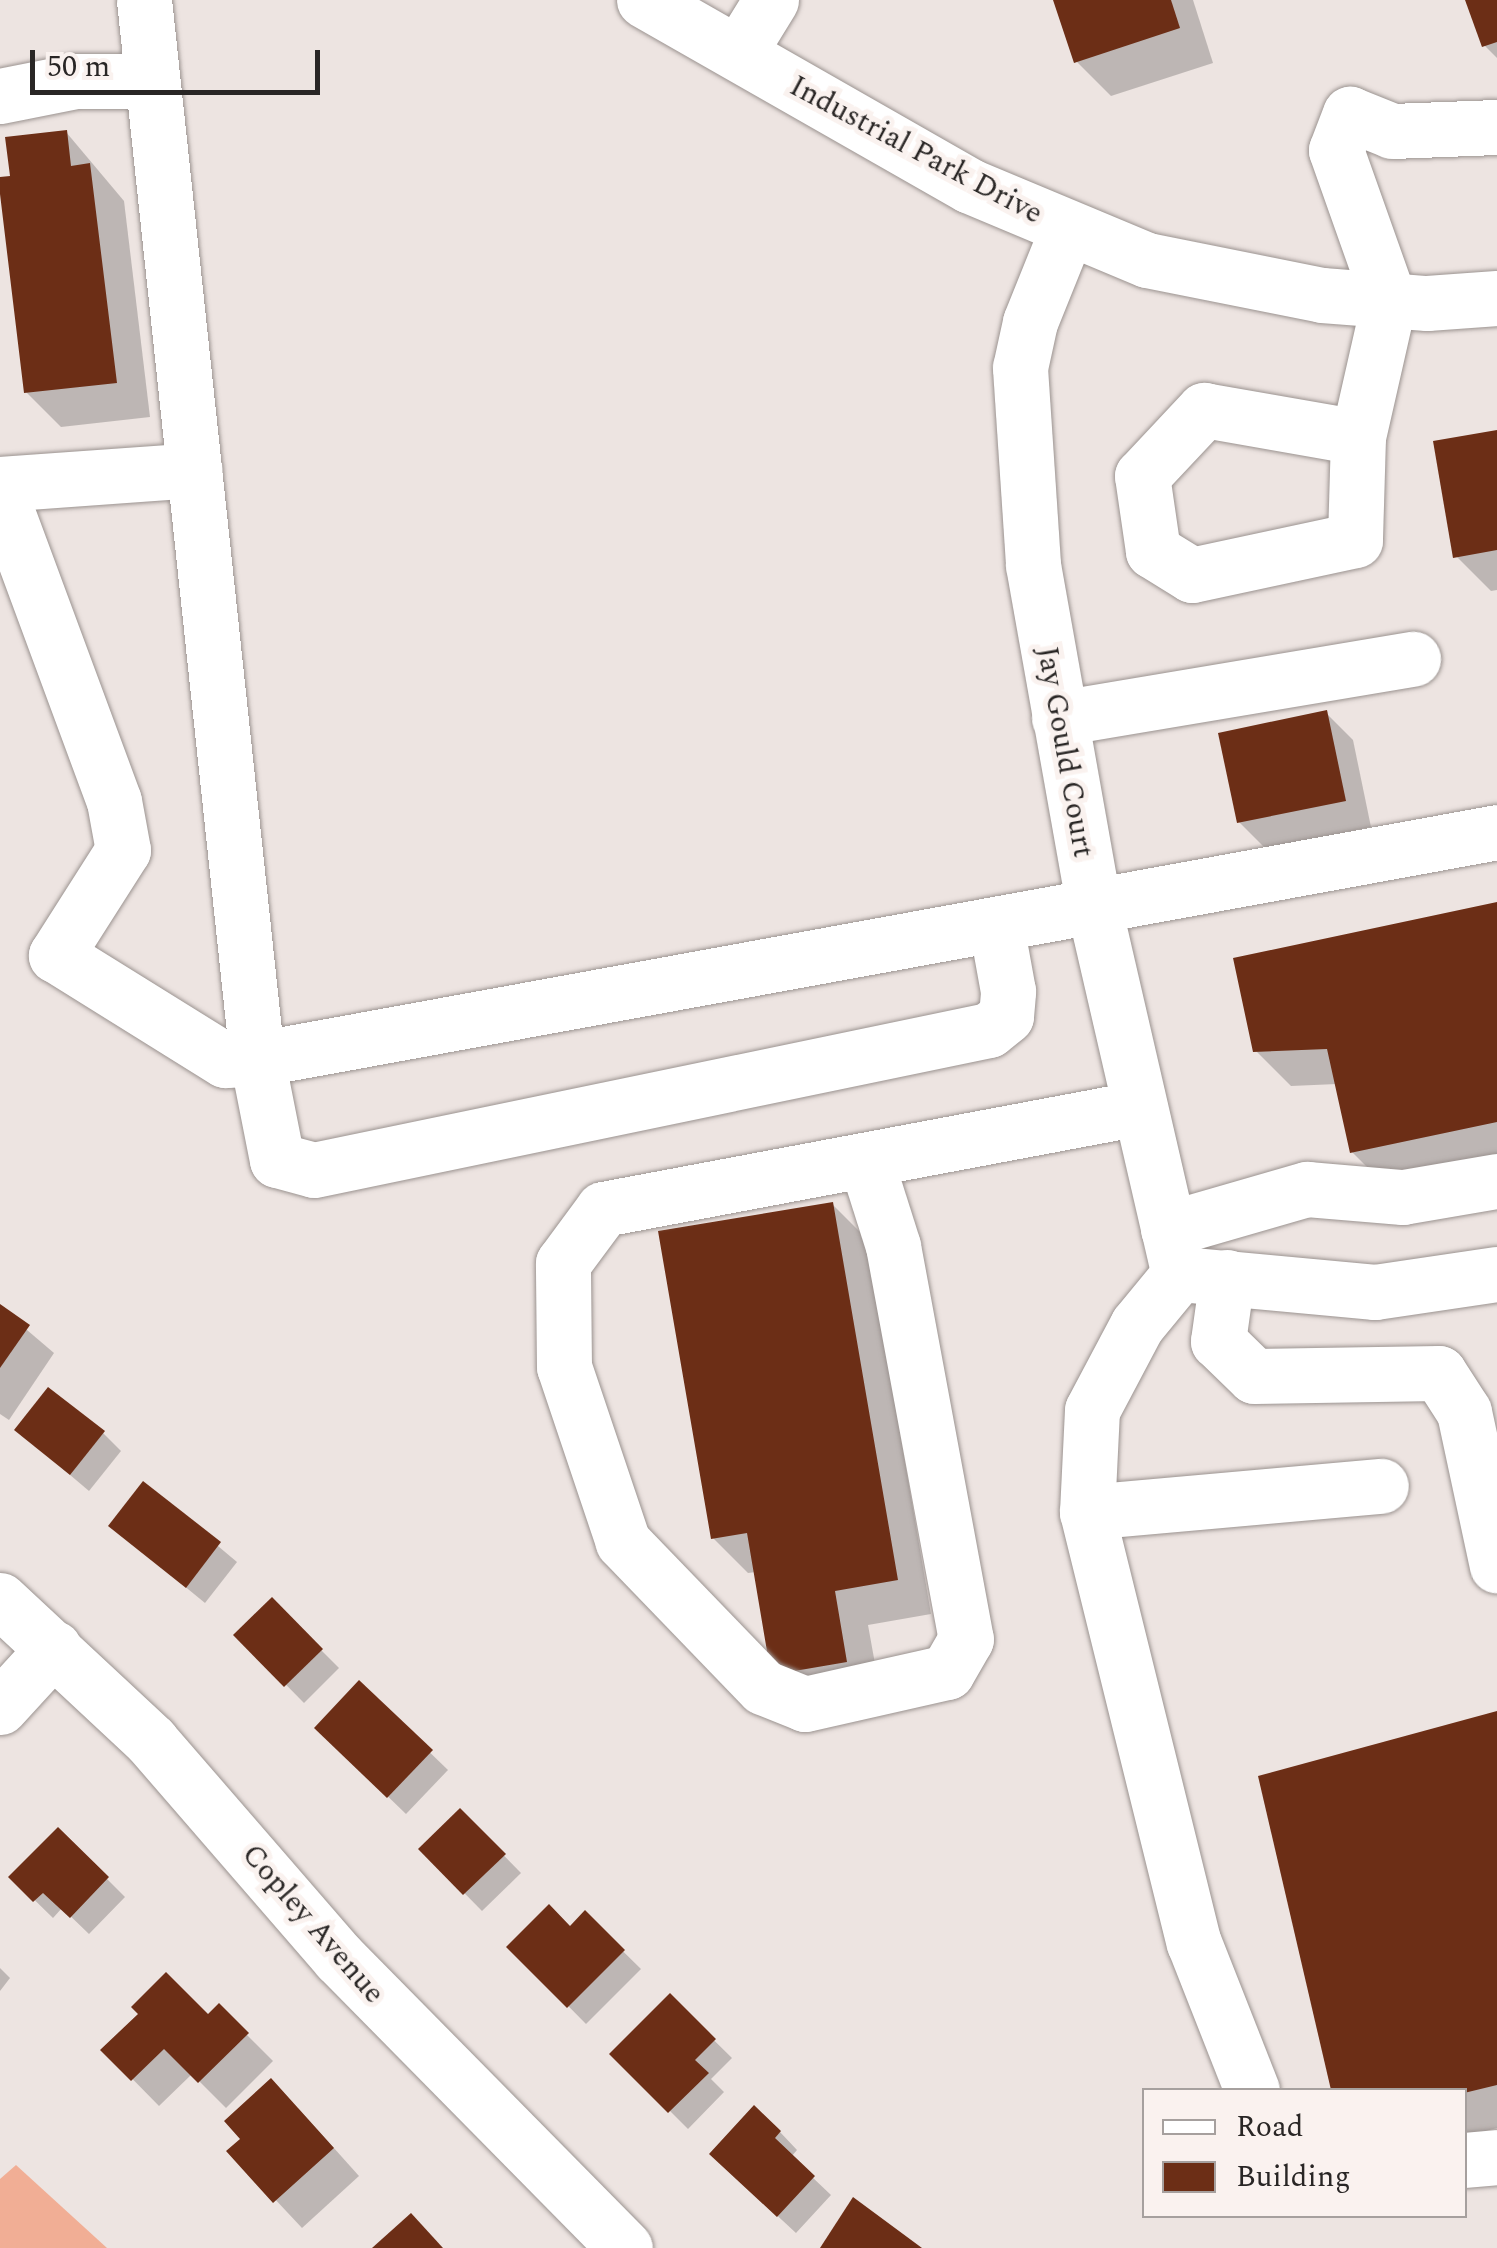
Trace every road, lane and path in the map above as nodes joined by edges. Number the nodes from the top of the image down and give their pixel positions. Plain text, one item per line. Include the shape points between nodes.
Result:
1 (144, 0) edge
2 (644, 0) edge
3 (772, 0) edge
4 (739, 52) junction
5 (148, 81) junction
6 (0, 96) edge
7 (1497, 127) edge
8 (1068, 230) junction
9 (1497, 298) edge
10 (1389, 300) junction
11 (1358, 438) dead end
12 (194, 470) junction
13 (0, 484) edge
14 (0, 493) edge
15 (1413, 658) dead end
16 (1059, 718) junction
17 (1497, 832) edge
18 (1094, 907) junction
19 (996, 924) junction
20 (257, 1058) junction
21 (1139, 1108) junction
22 (867, 1164) junction
23 (1497, 1181) edge
24 (1191, 1260) junction
25 (1497, 1274) edge
26 (1381, 1486) dead end
27 (1088, 1512) junction
28 (1497, 1566) edge
29 (0, 1600) edge
30 (54, 1648) junction
31 (0, 1707) edge
32 (1251, 2088) edge
33 (1497, 2157) edge
34 (1467, 2160) edge
35 (626, 2248) edge

1 - 5 street
2 - 4 street, Industrial Park Drive
3 - 4 street
4 - 8 street, Industrial Park Drive via 970,186
5 - 6 street via 76,82
5 - 12 street via 166,166
7 - 10 street via 1392,130 1350,114 1336,150
8 - 10 street, Industrial Park Drive via 1222,280
8 - 16 street, Jay Gould Court via 1030,322 1018,400 1033,565
9 - 10 street, Industrial Park Drive
10 - 11 street
12 - 13 street
12 - 20 street
14 - 20 street via 114,801 123,850 56,955 225,1060
15 - 16 street
16 - 18 street, Jay Gould Court
17 - 18 street
18 - 19 street
18 - 21 street, Jay Gould Court
19 - 20 street
19 - 20 street via 1007,1003 1006,1016 989,1030 314,1170 278,1160
21 - 22 street
21 - 24 street, Jay Gould Court
22 - 22 street via 603,1209 563,1263 564,1367 623,1542 763,1687 805,1704 947,1672 966,1639 892,1246
23 - 24 street via 1403,1198 1307,1190
24 - 25 street via 1375,1292
24 - 27 street via 1137,1326 1092,1410
24 - 28 street via 1218,1341 1254,1376 1438,1374 1464,1412
26 - 27 street
27 - 32 street via 1194,1943
29 - 30 street, Copley Avenue
30 - 31 street
30 - 35 street, Copley Avenue via 151,1740 365,1985
33 - 34 street

